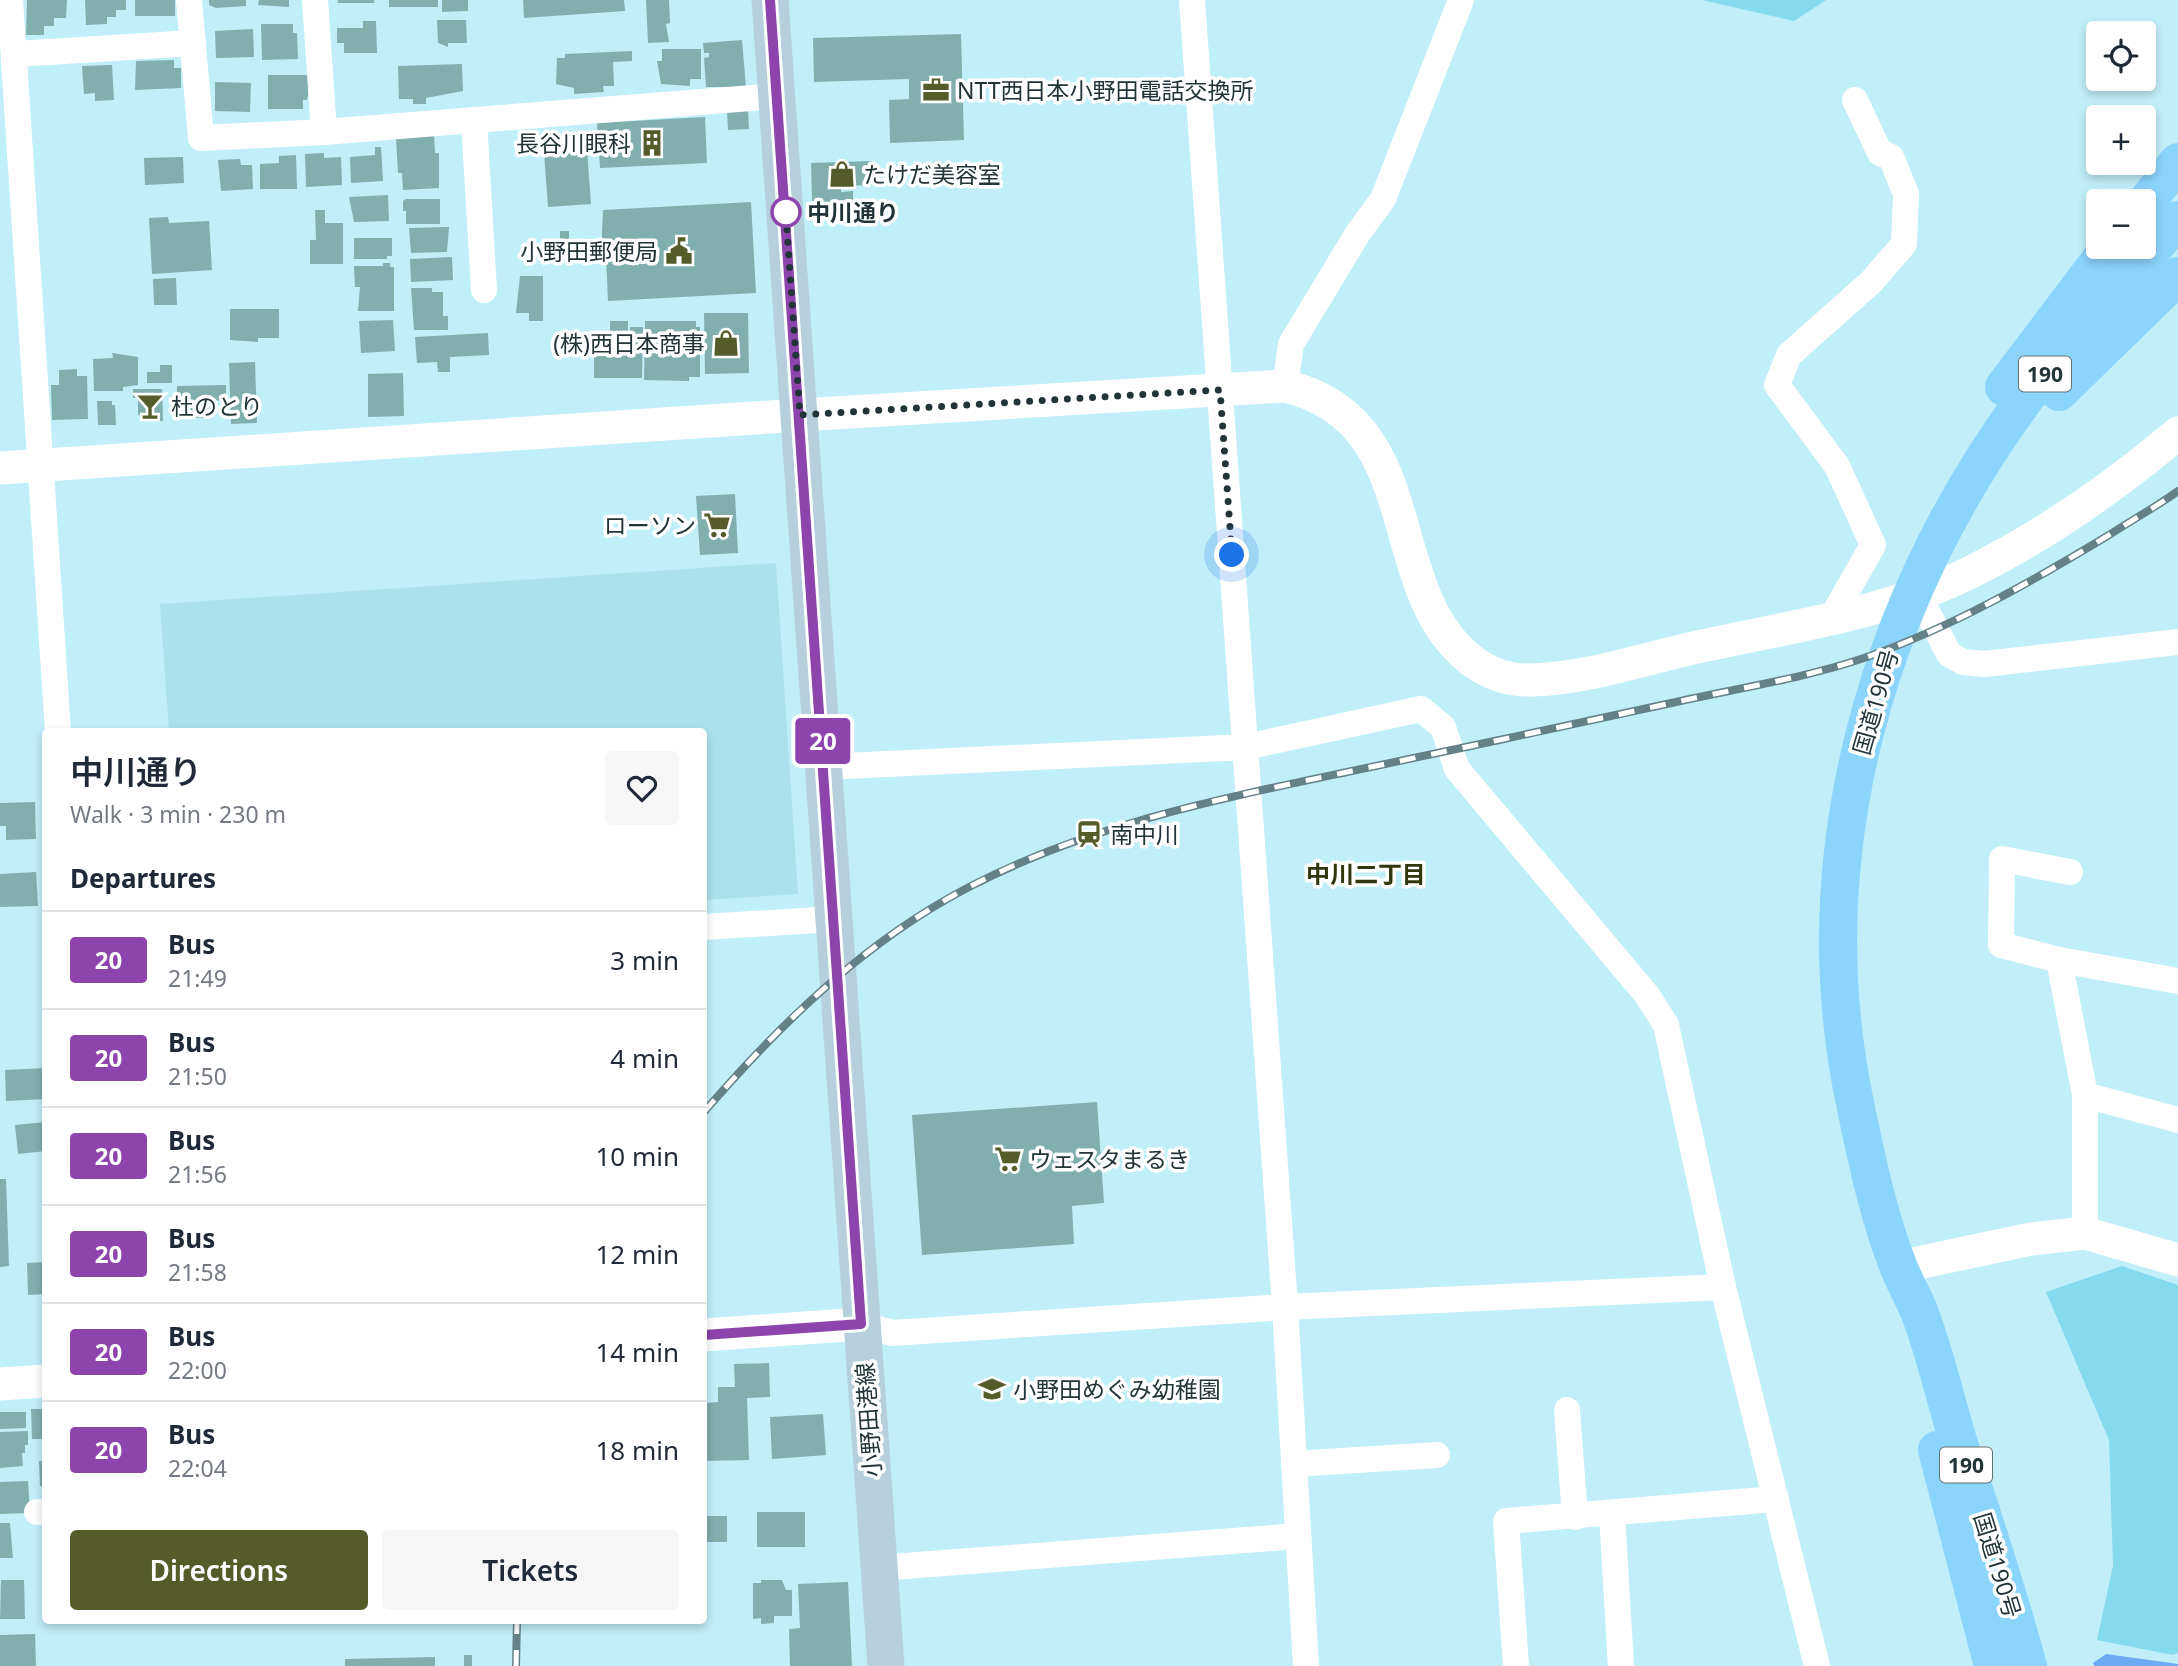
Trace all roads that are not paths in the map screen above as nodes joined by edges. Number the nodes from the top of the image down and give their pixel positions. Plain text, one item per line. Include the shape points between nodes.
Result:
1 (10, 0) edge
2 (189, 0) edge
3 (315, 0) edge
4 (769, 0) edge
5 (1192, 0) edge
6 (1461, 0) edge
7 (193, 43) junction
8 (16, 54) junction
9 (777, 96) junction
10 (1855, 100) dead end
11 (474, 120) junction
12 (324, 132) junction
13 (2178, 162) edge
14 (2156, 190) edge
15 (2178, 220) edge
16 (2101, 259) edge
17 (2178, 276) edge
18 (484, 290) dead end
19 (1285, 386) junction
20 (1220, 390) junction
21 (800, 415) junction
22 (2178, 433) edge
23 (41, 465) junction
24 (0, 468) edge
25 (1970, 479) junction
26 (1920, 545) junction
27 (1918, 594) junction
28 (1832, 617) junction
29 (2178, 642) edge
30 (58, 728) edge
31 (1246, 747) junction
32 (824, 767) junction
33 (2070, 872) dead end
34 (834, 919) junction
35 (707, 927) edge
36 (2059, 960) junction
37 (2178, 981) edge
38 (2085, 1095) junction
39 (2178, 1120) edge
40 (2085, 1233) junction
41 (2178, 1261) edge
42 (1899, 1267) junction
43 (1723, 1287) junction
44 (1285, 1307) junction
45 (861, 1324) junction
46 (707, 1335) edge
47 (42, 1381) edge
48 (0, 1384) edge
49 (1567, 1410) dead end
50 (1437, 1455) dead end
51 (1294, 1464) junction
52 (1776, 1499) junction
53 (1612, 1514) junction
54 (1575, 1517) junction
55 (1298, 1536) junction
56 (879, 1568) junction
57 (886, 1666) edge
58 (1306, 1666) edge
59 (1516, 1666) edge
60 (1621, 1666) edge
61 (1817, 1666) edge
62 (1993, 1666) edge
63 (2028, 1666) edge

1 - 8 street
2 - 7 street
3 - 12 street
4 - 9 main road, 小野田港線
5 - 20 street
6 - 19 street via 1383,199 1291,344
7 - 8 street
7 - 12 street via 201,138
8 - 23 street
9 - 11 street
9 - 21 main road, 小野田港線
10 - 28 street via 1880,153 1891,157 1906,194 1905,244 1871,282 1790,355 1777,385 1837,466 1873,544
11 - 12 street
11 - 18 street
13 - 14 highway
15 - 25 highway, 国道190号 / 190 via 2025,398
16 - 26 highway via 1982,417
17 - 25 highway
19 - 20 street
19 - 28 street via 1314,393 1350,417 1383,469 1434,617 1451,642 1500,677 1532,680 1576,675
20 - 21 street
20 - 31 street
21 - 23 street
21 - 32 main road, 小野田港線
22 - 27 street via 2135,469 2026,542
23 - 24 street
23 - 30 street
25 - 26 highway, 国道190号 / 190
26 - 42 highway, 国道190号 / 190 via 1902,615 1863,703 1842,863 1839,950 1855,1105
27 - 28 street
27 - 29 street via 1949,654 1963,662 1984,664
31 - 32 street
31 - 43 street via 1422,709 1443,727 1457,769 1647,995 1666,1025
31 - 44 street
32 - 34 main road, 小野田港線
33 - 36 street via 2002,859 2001,945
34 - 35 street
34 - 45 main road, 小野田港線
36 - 37 street
36 - 38 street
38 - 39 street
38 - 40 street
40 - 41 street
40 - 42 street via 2031,1239
42 - 62 highway, 国道190号 / 190 via 1902,1317
42 - 63 highway, 国道190号 / 190 via 1919,1312 2004,1575
43 - 44 street
43 - 52 street
44 - 45 street via 892,1333
44 - 51 street
45 - 46 street
45 - 56 main road, 小野田港線
47 - 48 street
49 - 54 street
50 - 51 street
51 - 55 street
52 - 53 street
52 - 61 street
53 - 54 street
53 - 60 street
54 - 59 street via 1506,1521
55 - 56 street
55 - 58 street
56 - 57 main road, 小野田港線

